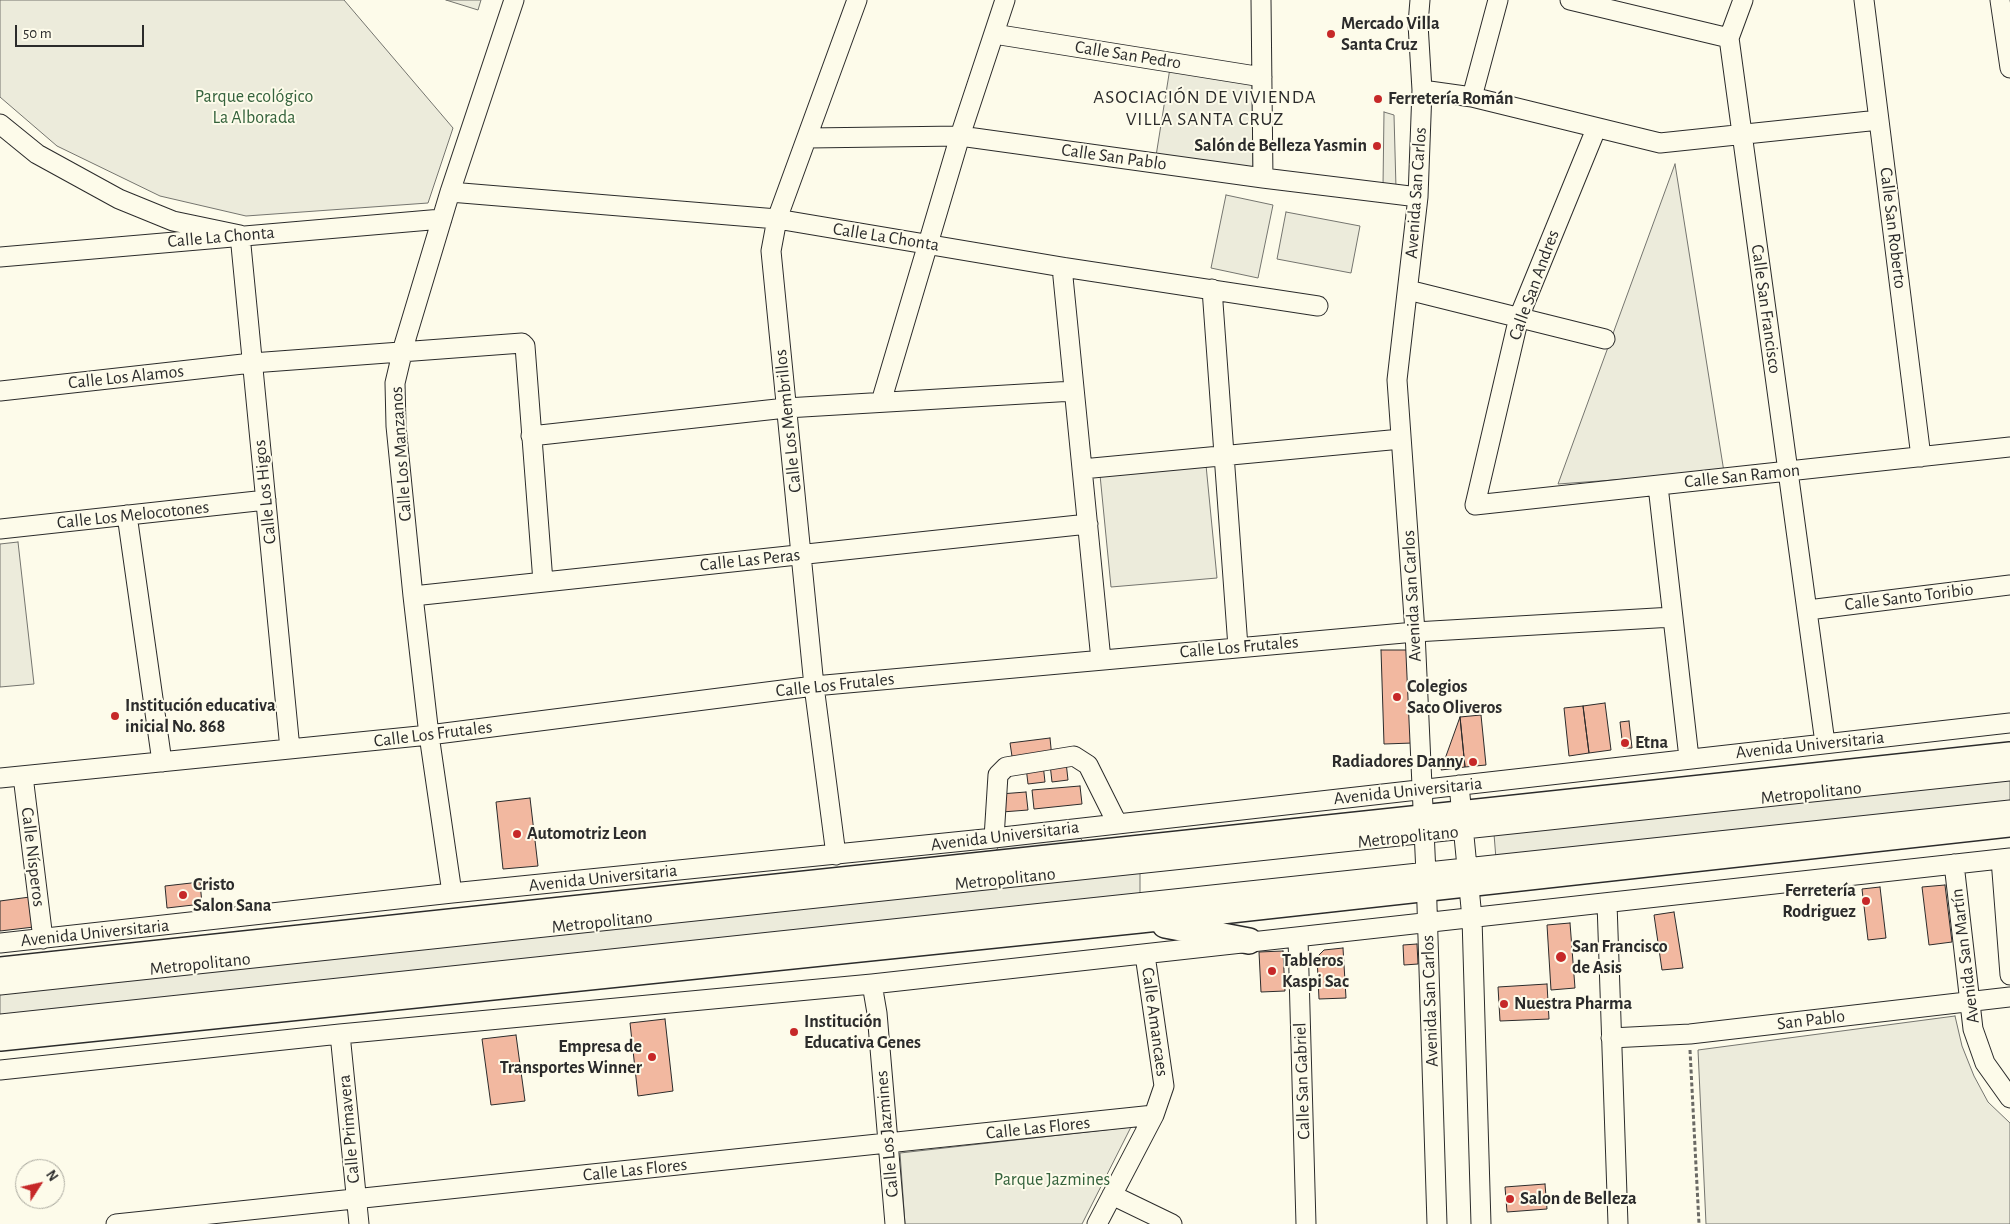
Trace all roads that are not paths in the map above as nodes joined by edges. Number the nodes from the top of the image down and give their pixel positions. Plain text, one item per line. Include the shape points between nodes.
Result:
1 (514, 0) edge
2 (857, 0) edge
3 (1005, 0) edge
4 (1261, 0) edge
5 (1420, 0) edge
6 (1498, 0) edge
7 (1570, 0) edge
8 (1744, 0) edge
9 (1864, 0) edge
10 (2000, 0) edge
11 (994, 34) junction
12 (1729, 38) junction
13 (2010, 68) edge
14 (1262, 77) junction
15 (1422, 90) junction
16 (1472, 97) junction
17 (1879, 120) junction
18 (0, 124) edge
19 (1596, 129) junction
20 (960, 136) junction
21 (1742, 136) junction
22 (808, 138) junction
23 (1263, 178) junction
24 (450, 192) junction
25 (1418, 197) junction
26 (442, 219) junction
27 (777, 219) junction
28 (240, 235) junction
29 (928, 244) junction
30 (0, 257) edge
31 (1062, 267) junction
32 (1212, 289) junction
33 (1408, 290) junction
34 (1318, 306) dead end
35 (1518, 317) junction
36 (1605, 339) dead end
37 (403, 350) junction
38 (252, 363) junction
39 (0, 391) edge
40 (1074, 391) junction
41 (881, 402) junction
42 (786, 408) junction
43 (531, 436) junction
44 (1400, 439) junction
45 (2010, 447) edge
46 (1224, 457) junction
47 (1921, 457) junction
48 (1082, 469) junction
49 (1789, 472) junction
50 (1658, 486) junction
51 (266, 500) junction
52 (1475, 505) joint
53 (128, 515) junction
54 (1088, 524) junction
55 (0, 530) edge
56 (802, 554) junction
57 (543, 582) junction
58 (2010, 585) edge
59 (413, 596) junction
60 (1808, 610) junction
61 (1673, 617) junction
62 (1415, 632) junction
63 (1238, 647) junction
64 (1101, 660) junction
65 (814, 686) junction
66 (2010, 723) edge
67 (429, 735) junction
68 (1825, 743) junction
69 (290, 749) junction
70 (2010, 755) edge
71 (1689, 758) junction
72 (162, 762) junction
73 (2010, 771) edge
74 (23, 776) junction
75 (0, 778) edge
76 (1459, 785) junction
77 (1422, 788) junction
78 (2010, 810) edge
79 (1117, 823) junction
80 (1463, 823) junction
81 (2010, 824) edge
82 (1424, 827) junction
83 (994, 838) junction
84 (836, 855) junction
85 (2005, 859) edge
86 (1954, 864) junction
87 (1468, 876) junction
88 (1426, 881) junction
89 (452, 893) junction
90 (1607, 903) junction
91 (1472, 918) junction
92 (1140, 920) junction
93 (1427, 923) junction
94 (1298, 938) junction
95 (43, 939) junction
96 (1249, 942) junction
97 (0, 943) edge
98 (1145, 955) junction
99 (0, 970) edge
100 (2010, 975) edge
101 (872, 984) junction
102 (0, 985) edge
103 (2010, 997) edge
104 (1968, 1002) junction
105 (0, 1024) edge
106 (340, 1034) junction
107 (0, 1038) edge
108 (1611, 1038) junction
109 (0, 1070) edge
110 (2010, 1098) edge
111 (1154, 1115) junction
112 (888, 1144) junction
113 (1112, 1195) junction
114 (356, 1199) junction
115 (220, 1219) edge
116 (116, 1224) edge
117 (359, 1224) edge
118 (895, 1224) edge
119 (1097, 1224) edge
120 (1172, 1224) edge
121 (1306, 1224) edge
122 (1437, 1224) edge
123 (1481, 1224) edge
124 (1618, 1224) edge

1 - 24 street, Calle Los Manzanos
2 - 22 street, Calle Los Membrillos
3 - 11 street
4 - 14 street
5 - 15 street, Avenida San Carlos via 1418,24
6 - 16 street
7 - 12 street
8 - 12 street
9 - 17 street, Calle San Roberto
10 - 13 street
11 - 14 street, Calle San Pedro
11 - 20 street
12 - 21 street, Calle San Francisco
14 - 23 street
15 - 16 street
15 - 25 street, Avenida San Carlos
16 - 19 street
17 - 21 street
17 - 47 street, Calle San Roberto
18 - 28 street via 37,154 119,199 173,221
19 - 21 street via 1660,144
19 - 35 street, Calle San Andres
20 - 22 street, Calle San Pablo
20 - 23 street, Calle San Pablo
20 - 29 street
21 - 49 street, Calle San Francisco
22 - 27 street, Calle Los Membrillos
23 - 25 street, Calle San Pablo
24 - 26 street, Calle Los Manzanos
24 - 27 street, Calle La Chonta
25 - 33 street, Avenida San Carlos
26 - 28 street, Calle La Chonta
26 - 37 street, Calle Los Manzanos
27 - 29 street, Calle La Chonta
27 - 42 street, Calle Los Membrillos via 771,252
28 - 30 street, Calle La Chonta
28 - 38 street, Calle Los Higos
29 - 31 street, Calle La Chonta
29 - 41 street
31 - 32 street, Calle La Chonta
31 - 40 street
32 - 34 street, Calle La Chonta
32 - 46 street
33 - 35 street
33 - 44 street, Avenida San Carlos via 1397,380
35 - 36 street
35 - 52 street, Calle San Andres
37 - 38 street, Calle Los Alamos
37 - 43 street, Calle Los Alamos via 522,343 525,346
37 - 59 street, Calle Los Manzanos via 395,383 396,426
38 - 39 street, Calle Los Alamos
38 - 51 street, Calle Los Higos
40 - 41 street
40 - 48 street
41 - 42 street
42 - 43 street
42 - 56 street, Calle Los Membrillos
43 - 57 street
44 - 46 street
44 - 62 street, Avenida San Carlos
45 - 47 street, Calle San Ramon
46 - 48 street
46 - 63 street
47 - 49 street, Calle San Ramon
48 - 54 street
49 - 50 street, Calle San Ramon
49 - 60 street, Calle San Francisco
50 - 52 street, Calle San Ramon
50 - 61 street
51 - 53 street, Calle Los Melocotones
51 - 69 street, Calle Los Higos
53 - 55 street, Calle Los Melocotones
53 - 72 street
54 - 56 street, Calle Las Peras
54 - 64 street
56 - 57 street, Calle Las Peras
56 - 65 street, Calle Los Membrillos
57 - 59 street, Calle Las Peras
58 - 60 street, Calle Santo Toribio
59 - 67 street, Calle Los Manzanos
60 - 68 street, Calle San Francisco
61 - 62 street, Calle Los Frutales
61 - 71 street
62 - 63 street, Calle Los Frutales
62 - 77 street, Avenida San Carlos
63 - 64 street, Calle Los Frutales
64 - 65 street, Calle Los Frutales
65 - 67 street, Calle Los Frutales
65 - 84 street, Calle Los Membrillos
66 - 68 street, Avenida Universitaria
67 - 69 street, Calle Los Frutales
67 - 89 street, Calle Los Manzanos
68 - 71 street, Avenida Universitaria
69 - 72 street, Calle Los Frutales
70 - 80 main road, Avenida Universitaria
71 - 76 street, Avenida Universitaria
72 - 74 street, Calle Los Frutales
73 - 80 street, Metropolitano
74 - 75 street, Calle Los Frutales
74 - 95 street, Calle Nísperos
76 - 77 street, Avenida Universitaria
76 - 80 street
77 - 79 street, Avenida Universitaria
77 - 82 street, Avenida San Carlos
78 - 87 street
79 - 83 street, Avenida Universitaria
79 - 83 street via 1088,765 1074,756 1006,766 998,775
80 - 82 main road, Avenida Universitaria
80 - 87 street
81 - 87 main road
82 - 88 street, Avenida San Carlos
82 - 99 main road, Avenida Universitaria
82 - 102 street, Metropolitano
83 - 84 street, Avenida Universitaria
84 - 89 street, Avenida Universitaria
85 - 86 street
85 - 100 street
86 - 90 street
86 - 104 street, Avenida San Martín
87 - 88 main road
87 - 91 street
88 - 92 main road
88 - 93 street, Avenida San Carlos
88 - 105 street
89 - 95 street, Avenida Universitaria
90 - 91 street
90 - 108 street
91 - 93 street
91 - 123 street
92 - 96 main road
92 - 107 main road
93 - 94 street
93 - 122 street, Avenida San Carlos
94 - 96 street
94 - 121 street, Calle San Gabriel
95 - 97 street, Avenida Universitaria
96 - 98 street
98 - 101 street
98 - 111 street, Calle Amancaes via 1164,1086
101 - 106 street
101 - 112 street, Calle Los Jazmines
103 - 104 street, San Pablo
104 - 108 street, San Pablo via 1690,1034
104 - 110 street, Avenida San Martín via 1972,1029 1985,1063
106 - 109 street
106 - 114 street, Calle Primavera
108 - 124 street
111 - 112 street, Calle Las Flores
111 - 113 street, Calle Amancaes
112 - 114 street, Calle Las Flores
112 - 118 street, Calle Los Jazmines
113 - 119 street, Calle Amancaes
113 - 120 street
114 - 115 street, Calle Las Flores
114 - 117 street, Calle Primavera
115 - 116 street, Calle Las Flores

